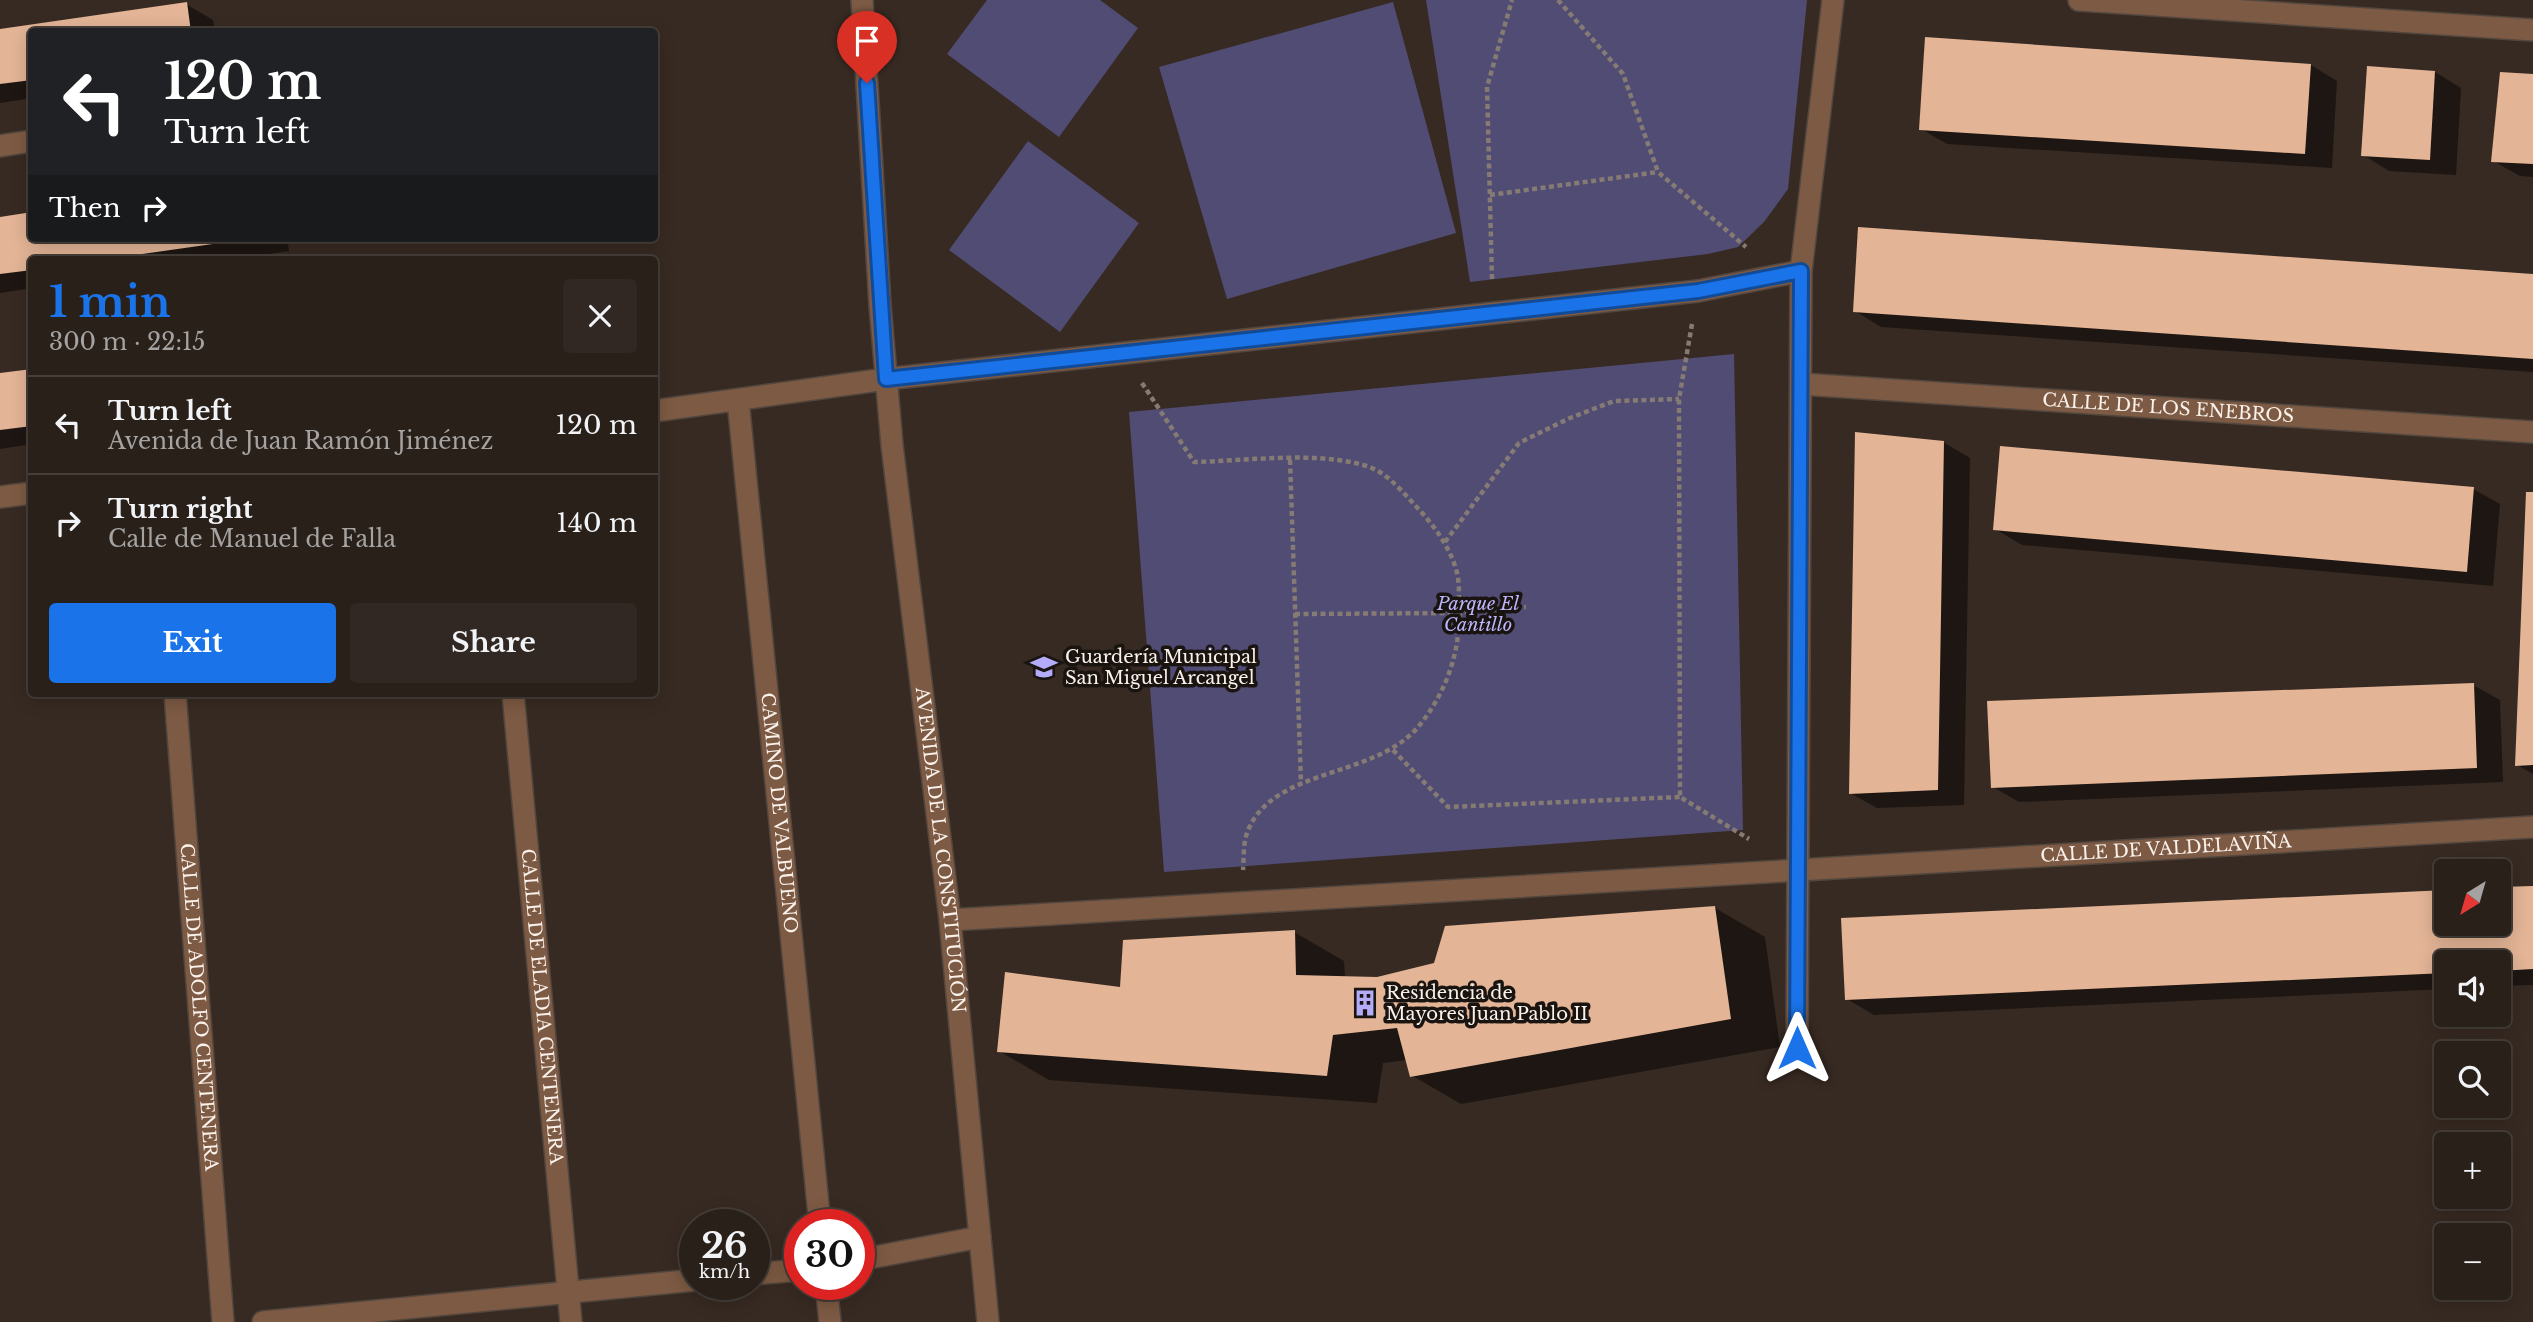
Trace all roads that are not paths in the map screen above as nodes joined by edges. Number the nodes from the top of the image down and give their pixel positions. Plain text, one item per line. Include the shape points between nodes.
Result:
1 (862, 0) edge
2 (1833, 0) edge
3 (2079, 0) edge
4 (2268, 6) edge
5 (2533, 30) edge
6 (28, 142) edge
7 (0, 146) edge
8 (1801, 271) junction
9 (886, 379) junction
10 (1801, 384) junction
11 (738, 400) junction
12 (658, 410) edge
13 (2533, 432) edge
14 (28, 494) edge
15 (0, 498) edge
16 (175, 697) edge
17 (513, 697) edge
18 (2533, 827) edge
19 (1798, 868) junction
20 (950, 920) junction
21 (1797, 1048) dead end
22 (818, 1209) edge
23 (980, 1237) junction
24 (875, 1257) edge
25 (679, 1282) edge
26 (567, 1293) junction
27 (828, 1300) edge
28 (223, 1322) edge
29 (263, 1322) edge
30 (571, 1322) edge
31 (830, 1322) edge
32 (988, 1322) edge

1 - 9 street, AVENIDA DE LA CONSTITUCIÓN
2 - 8 street
3 - 4 street
4 - 5 street
6 - 7 street
8 - 9 street via 1698,291
8 - 10 street
9 - 11 street
9 - 20 street, AVENIDA DE LA CONSTITUCIÓN
10 - 13 street, CALLE DE LOS ENEBROS
10 - 19 street
11 - 12 street
11 - 22 street, CAMINO DE VALBUENO
14 - 15 street
16 - 28 street, CALLE DE ADOLFO CENTENERA
17 - 26 street, CALLE DE ELADIA CENTENERA
18 - 19 street, CALLE DE VALDELAVIÑA
19 - 20 street, CALLE DE VALDELAVIÑA
19 - 21 street
20 - 23 street, AVENIDA DE LA CONSTITUCIÓN
23 - 24 street
23 - 32 street, AVENIDA DE LA CONSTITUCIÓN
25 - 26 street
26 - 29 street
26 - 30 street, CALLE DE ELADIA CENTENERA
27 - 31 street

